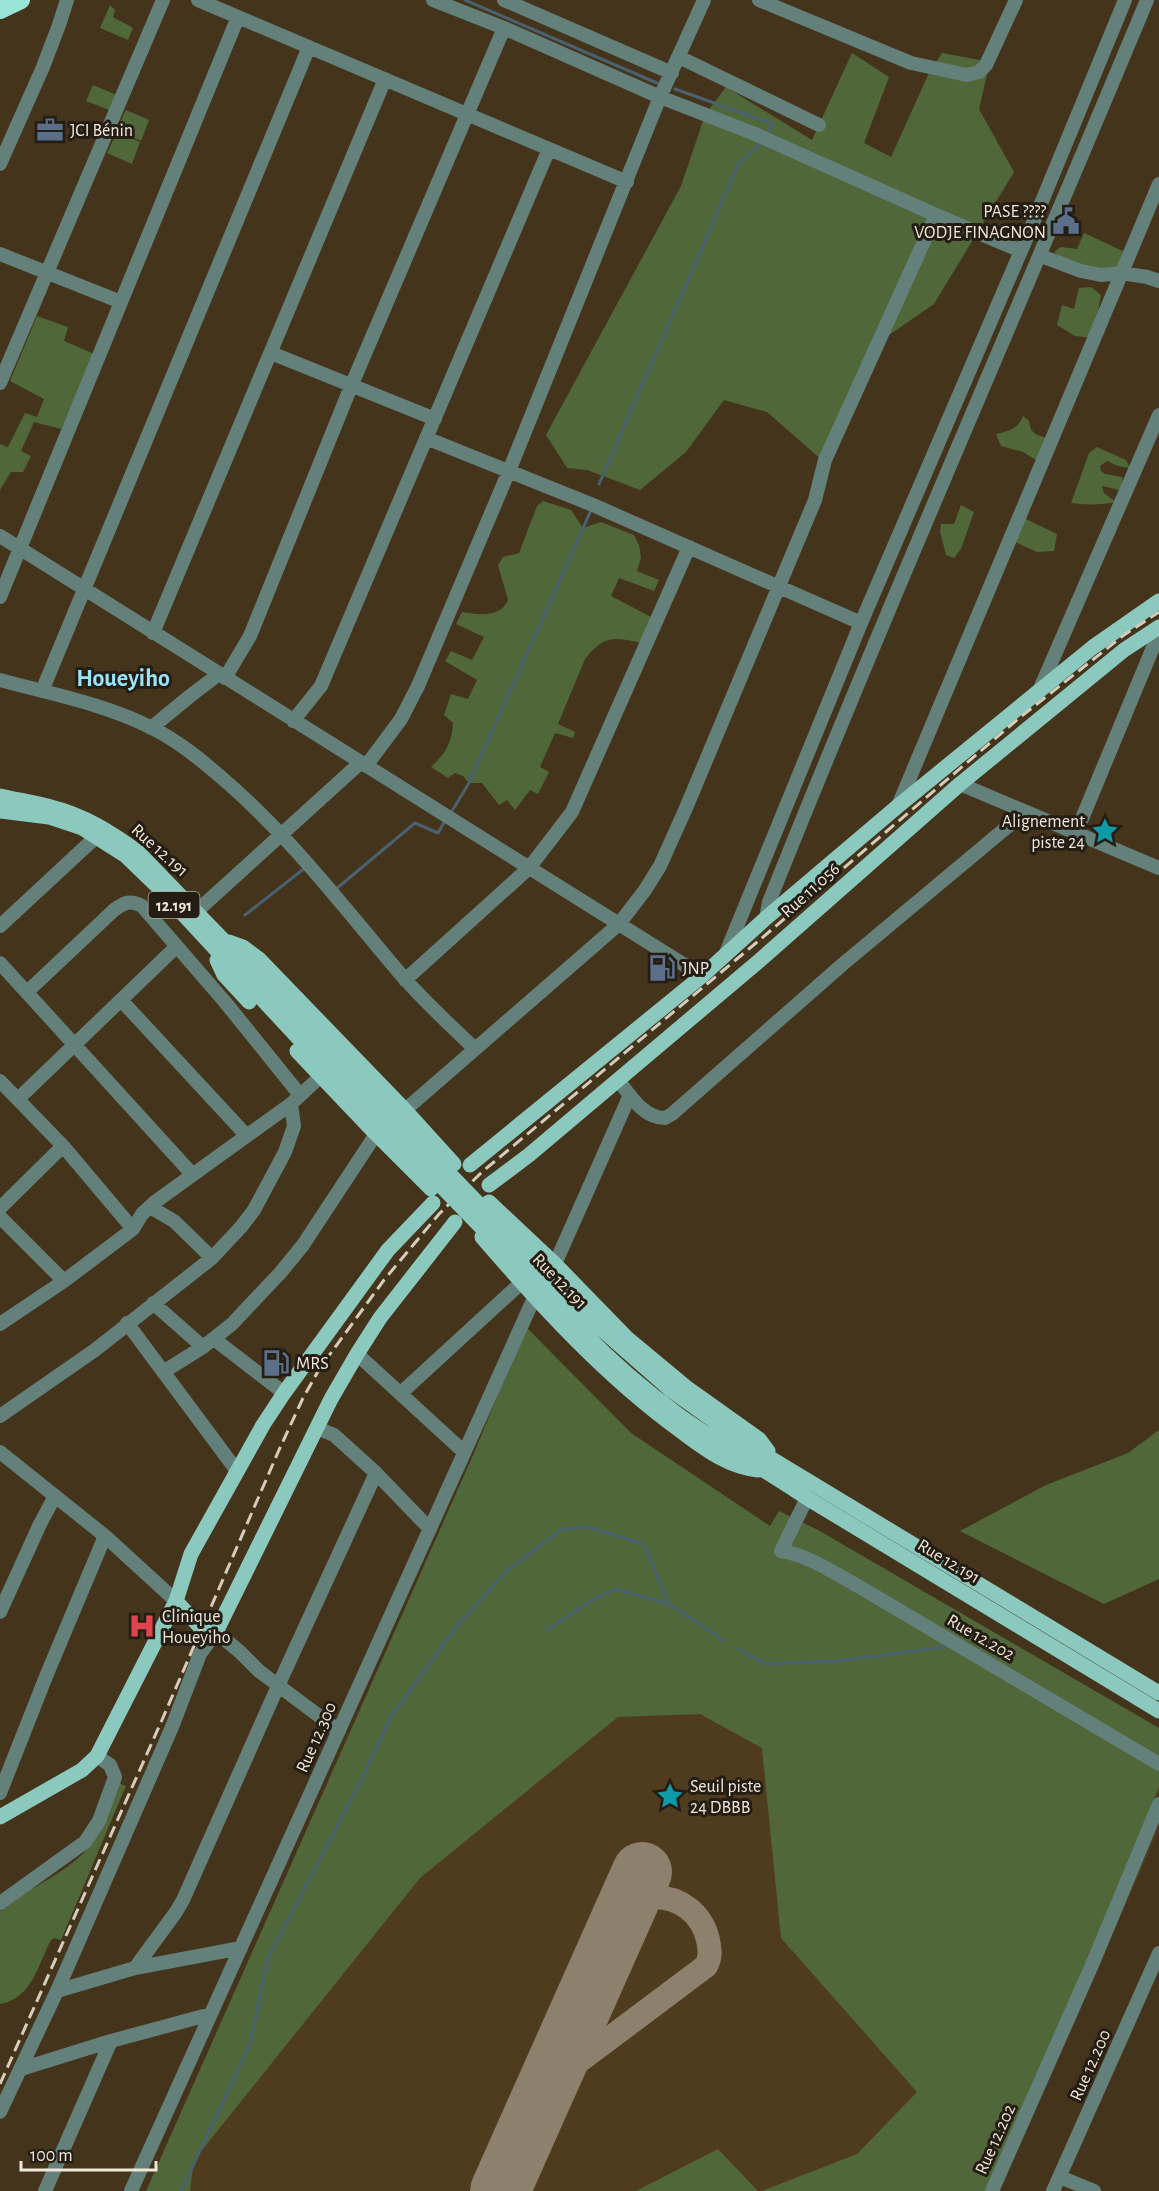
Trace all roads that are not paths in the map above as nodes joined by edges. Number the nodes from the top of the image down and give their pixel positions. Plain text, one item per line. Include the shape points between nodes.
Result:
1 (21, 0) edge
2 (67, 0) edge
3 (163, 0) edge
4 (198, 0) edge
5 (433, 0) edge
6 (504, 0) edge
7 (704, 0) edge
8 (759, 0) edge
9 (1000, 0) edge
10 (1125, 0) edge
11 (1147, 0) edge
12 (1015, 3) edge
13 (0, 10) edge
14 (238, 17) junction
15 (504, 28) junction
16 (309, 47) junction
17 (679, 57) junction
18 (672, 73) junction
19 (385, 79) junction
20 (660, 97) junction
21 (467, 114) junction
22 (819, 125) dead end
23 (549, 150) junction
24 (0, 164) edge
25 (627, 182) junction
26 (1159, 184) edge
27 (936, 215) junction
28 (1021, 251) junction
29 (0, 254) edge
30 (1041, 256) junction
31 (47, 273) junction
32 (1121, 273) junction
33 (1159, 281) edge
34 (121, 302) junction
35 (271, 354) junction
36 (0, 383) edge
37 (352, 384) junction
38 (1159, 415) edge
39 (435, 419) junction
40 (426, 438) junction
41 (509, 471) junction
42 (0, 536) edge
43 (689, 547) junction
44 (20, 548) junction
45 (777, 587) junction
46 (83, 589) junction
47 (0, 597) edge
48 (1159, 601) edge
49 (861, 623) junction
50 (1159, 627) edge
51 (153, 633) junction
52 (1159, 633) edge
53 (222, 676) junction
54 (0, 680) edge
55 (42, 691) junction
56 (1039, 693) junction
57 (293, 721) junction
58 (151, 728) junction
59 (363, 764) junction
60 (960, 784) junction
61 (0, 796) edge
62 (898, 806) junction
63 (0, 811) edge
64 (1024, 812) junction
65 (1076, 833) junction
66 (281, 834) junction
67 (97, 836) junction
68 (529, 868) junction
69 (1159, 868) edge
70 (197, 911) junction
71 (766, 918) junction
72 (619, 924) junction
73 (0, 926) edge
74 (218, 944) junction
75 (176, 947) junction
76 (726, 953) junction
77 (0, 963) edge
78 (702, 976) junction
79 (405, 980) junction
80 (27, 992) junction
81 (121, 1000) junction
82 (74, 1046) junction
83 (474, 1048) junction
84 (321, 1077) junction
85 (618, 1080) junction
86 (0, 1081) edge
87 (630, 1095) junction
88 (18, 1099) junction
89 (295, 1099) junction
90 (405, 1110) junction
91 (376, 1134) junction
92 (246, 1135) junction
93 (63, 1146) junction
94 (454, 1164) junction
95 (470, 1165) junction
96 (192, 1174) junction
97 (489, 1185) junction
98 (432, 1196) junction
99 (489, 1202) junction
100 (150, 1207) junction
101 (0, 1208) edge
102 (0, 1217) edge
103 (462, 1222) junction
104 (133, 1228) junction
105 (212, 1258) junction
106 (555, 1264) junction
107 (64, 1281) junction
108 (521, 1283) junction
109 (534, 1298) junction
110 (153, 1303) junction
111 (3, 1316) edge
112 (127, 1323) junction
113 (208, 1343) junction
114 (357, 1354) junction
115 (163, 1372) junction
116 (284, 1393) junction
117 (401, 1393) junction
118 (0, 1416) edge
119 (317, 1428) junction
120 (0, 1452) edge
121 (464, 1452) junction
122 (770, 1464) junction
123 (237, 1471) junction
124 (376, 1473) junction
125 (55, 1496) junction
126 (807, 1498) junction
127 (430, 1529) junction
128 (105, 1536) junction
129 (176, 1601) junction
130 (0, 1612) edge
131 (216, 1632) junction
132 (278, 1686) junction
133 (1159, 1694) edge
134 (1159, 1711) edge
135 (339, 1731) junction
136 (97, 1756) junction
137 (1159, 1764) edge
138 (0, 1793) edge
139 (1159, 1804) edge
140 (0, 1817) edge
141 (0, 1903) edge
142 (241, 1948) junction
143 (1159, 1953) edge
144 (135, 1968) junction
145 (1153, 1982) edge
146 (57, 1991) junction
147 (211, 2014) junction
148 (111, 2041) junction
149 (21, 2069) junction
150 (0, 2112) edge
151 (1060, 2177) junction
152 (45, 2191) edge
153 (131, 2191) edge
154 (992, 2191) edge
155 (1053, 2191) edge
156 (1094, 2191) edge

1 - 13 highway
2 - 24 street via 43,67
3 - 31 street
4 - 14 street
5 - 15 street
6 - 18 street
7 - 17 street
8 - 12 street via 911,63 967,75 987,65
9 - 12 street
10 - 28 street
11 - 30 street
14 - 16 street
14 - 34 street
15 - 20 street
15 - 21 street
16 - 19 street
16 - 46 street
17 - 18 street
17 - 22 street
18 - 20 street
19 - 21 street
19 - 35 street
20 - 25 street
20 - 27 street via 755,134
21 - 23 street
21 - 37 street
23 - 25 street
23 - 39 street
25 - 41 street
26 - 32 street
27 - 28 street
27 - 45 street via 825,460 815,500
28 - 49 street
29 - 31 street
30 - 32 street via 1081,271
30 - 71 street via 874,643 769,902
31 - 34 street
31 - 36 street
32 - 33 street
32 - 62 street
34 - 44 street
35 - 37 street
35 - 51 street
37 - 39 street
37 - 53 street via 250,636
38 - 56 street
39 - 40 street
40 - 41 street
40 - 57 street via 321,686
41 - 43 street
41 - 59 street via 414,695 390,735
42 - 44 street
43 - 45 street
43 - 68 street via 572,812
44 - 46 street
44 - 47 street
45 - 49 street
45 - 72 street via 660,866
46 - 51 street
46 - 55 street
48 - 56 main road via 1110,634
49 - 76 street
50 - 60 main road, Rue 11.056 via 1124,650
51 - 53 street
52 - 65 street
53 - 57 street
53 - 58 street
54 - 55 street
55 - 58 street via 86,702
56 - 62 main road
57 - 59 street
58 - 66 street via 180,744 213,770
59 - 66 street
59 - 68 street
60 - 64 street
60 - 85 main road, Rue 11.056
61 - 70 main road, Rue 12.191 via 53,807 113,834 138,852
62 - 71 main road
63 - 67 main road, Rue 12.191 / 12.191 via 49,817
64 - 65 street
64 - 87 street via 672,1114 665,1118 651,1115
65 - 69 street
66 - 70 street
66 - 79 street
67 - 73 street
67 - 74 main road, Rue 12.191 / 12.191 via 133,863
68 - 72 street
68 - 79 street
70 - 74 main road, Rue 12.191
71 - 76 main road
72 - 78 street
72 - 83 street
74 - 84 main road via 220,970
74 - 90 main road via 243,947 259,959
74 - 122 main road, Rue 12.191 / 12.191, bridge via 585,1324 613,1362 713,1439
75 - 80 street via 142,906 125,902
75 - 81 street
75 - 89 street via 225,1002
76 - 78 main road
77 - 80 street
78 - 95 main road
79 - 83 street
80 - 82 street
81 - 82 street
81 - 92 street
82 - 88 street
82 - 96 street
83 - 90 street
84 - 89 street
84 - 91 main road
85 - 87 street
85 - 97 main road, Rue 11.056
86 - 88 street
87 - 106 street
88 - 93 street
89 - 92 street
89 - 105 street via 294,1126 285,1152 254,1210
90 - 94 main road
91 - 98 main road
91 - 113 street via 303,1245 240,1316
92 - 96 street
93 - 101 street
93 - 104 street
94 - 95 main road
94 - 98 main road via 439,1173
95 - 97 main road via 482,1172
96 - 100 street
97 - 99 main road
98 - 103 main road via 443,1217
98 - 116 main road
99 - 103 main road via 481,1214
99 - 106 main road
100 - 104 street
100 - 105 street via 174,1221
102 - 107 street
103 - 108 main road
103 - 114 main road via 380,1318
104 - 107 street
105 - 110 street
106 - 122 main road via 627,1338 686,1387 759,1439
107 - 111 street
108 - 109 main road
108 - 117 street
109 - 121 street, Rue 12.300
109 - 122 main road via 656,1413 721,1459 741,1467
110 - 112 street
110 - 113 street
112 - 115 street
112 - 118 street
113 - 115 street
113 - 116 street
114 - 117 street
114 - 119 main road
115 - 123 street
116 - 123 main road
117 - 121 street
119 - 124 street via 334,1435
119 - 131 main road
120 - 125 street
121 - 127 street, Rue 12.300
122 - 126 main road, Rue 12.191
122 - 133 main road, Rue 12.191
123 - 129 main road via 191,1554
124 - 127 street
124 - 132 street
125 - 128 street
125 - 130 street
126 - 134 main road, Rue 12.191
126 - 137 street, Rue 12.202 via 780,1551 809,1559 858,1586
127 - 135 street, Rue 12.300
128 - 129 street
128 - 138 street
129 - 131 main road via 201,1628
129 - 136 main road
131 - 132 street
131 - 146 street via 200,1654
132 - 135 street
132 - 144 street via 183,1900
135 - 142 street, Rue 12.300
136 - 140 main road via 82,1770
136 - 141 street via 110,1765 115,1778 99,1821 85,1842
139 - 154 street, Rue 12.202
142 - 144 street
142 - 147 street, Rue 12.300
143 - 145 street, Rue 12.200
144 - 146 street
145 - 151 street, Rue 12.200
146 - 149 street
147 - 148 street
147 - 153 street, Rue 12.300
148 - 149 street
148 - 152 street
149 - 150 street
151 - 155 street, Rue 12.200
151 - 156 street

